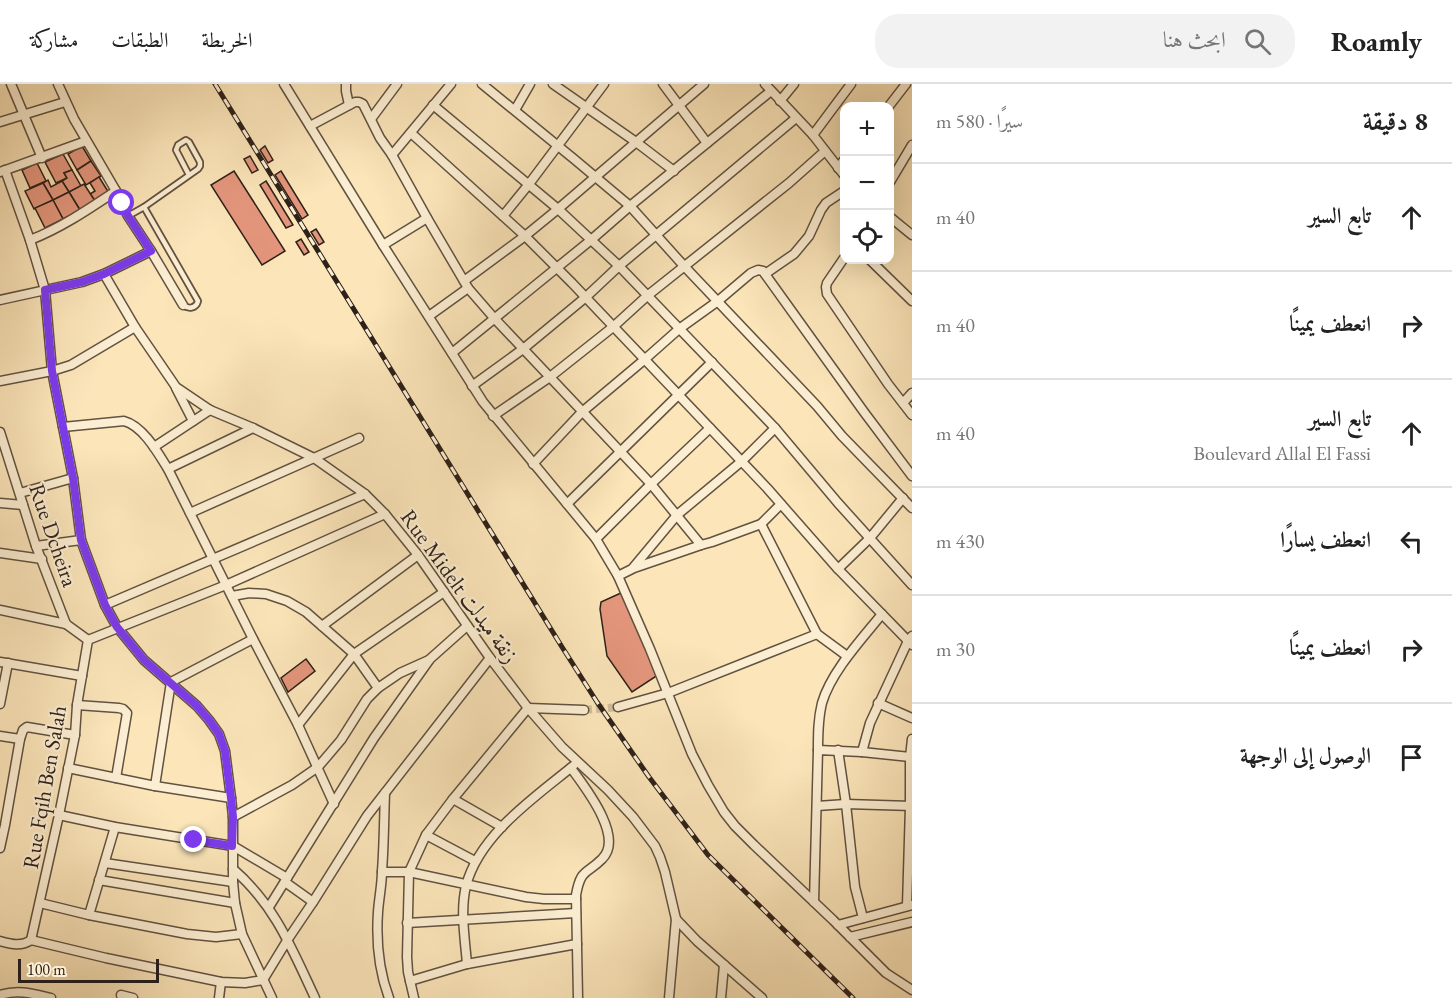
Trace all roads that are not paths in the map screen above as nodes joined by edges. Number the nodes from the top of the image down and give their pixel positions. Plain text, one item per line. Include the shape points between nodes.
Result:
1 (11, 84) edge
2 (58, 84) edge
3 (284, 84) edge
4 (346, 84) edge
5 (397, 84) edge
6 (451, 84) edge
7 (482, 84) edge
8 (530, 84) edge
9 (553, 84) edge
10 (604, 84) edge
11 (663, 84) edge
12 (704, 84) edge
13 (794, 84) edge
14 (851, 84) edge
15 (906, 84) edge
16 (768, 87) edge
17 (780, 101) junction
18 (65, 102) junction
19 (892, 102) edge
20 (349, 105) junction
21 (434, 105) junction
22 (680, 105) junction
23 (586, 106) junction
24 (514, 110) junction
25 (24, 114) junction
26 (370, 118) junction
27 (796, 118) junction
28 (0, 122) edge
29 (310, 126) junction
30 (411, 133) junction
31 (813, 135) junction
32 (86, 141) junction
33 (636, 142) junction
34 (706, 144) junction
35 (558, 145) junction
36 (912, 145) edge
37 (825, 151) junction
38 (392, 155) junction
39 (42, 158) junction
40 (840, 170) edge
41 (3, 171) edge
42 (674, 171) junction
43 (189, 175) junction
44 (894, 175) edge
45 (595, 176) junction
46 (529, 184) junction
47 (116, 191) junction
48 (840, 194) edge
49 (630, 206) junction
50 (144, 207) junction
51 (558, 209) junction
52 (128, 216) junction
53 (503, 216) junction
54 (427, 218) junction
55 (894, 221) edge
56 (912, 235) edge
57 (525, 236) junction
58 (656, 236) junction
59 (30, 240) junction
60 (591, 240) junction
61 (383, 244) junction
62 (151, 251) junction
63 (840, 264) edge
64 (874, 264) edge
65 (684, 266) junction
66 (619, 267) junction
67 (556, 268) junction
68 (104, 274) junction
69 (765, 274) junction
70 (466, 284) junction
71 (45, 290) junction
72 (646, 296) junction
73 (586, 297) junction
74 (0, 300) edge
75 (718, 301) junction
76 (912, 301) edge
77 (183, 305) joint
78 (429, 316) junction
79 (494, 318) junction
80 (135, 327) junction
81 (614, 327) junction
82 (679, 329) junction
83 (523, 349) junction
84 (452, 353) junction
85 (644, 360) junction
86 (712, 362) junction
87 (52, 371) junction
88 (550, 377) junction
89 (0, 381) edge
90 (472, 386) junction
91 (176, 387) junction
92 (678, 393) junction
93 (912, 393) edge
94 (903, 403) junction
95 (210, 410) junction
96 (582, 412) junction
97 (493, 416) junction
98 (912, 416) edge
99 (193, 420) junction
100 (63, 427) junction
101 (253, 428) junction
102 (710, 428) junction
103 (775, 428) junction
104 (0, 432) edge
105 (359, 438) dead end
106 (154, 447) junction
107 (619, 451) junction
108 (314, 458) junction
109 (742, 461) junction
110 (533, 464) junction
111 (168, 469) junction
112 (912, 476) edge
113 (73, 478) junction
114 (651, 484) junction
115 (20, 493) junction
116 (365, 495) junction
117 (903, 498) junction
118 (0, 503) edge
119 (567, 504) junction
120 (781, 504) junction
121 (22, 505) junction
122 (912, 508) edge
123 (190, 513) junction
124 (385, 514) junction
125 (677, 515) junction
126 (761, 524) junction
127 (870, 538) junction
128 (596, 539) junction
129 (81, 540) junction
130 (701, 545) junction
131 (36, 546) junction
132 (0, 553) edge
133 (418, 555) junction
134 (213, 559) junction
135 (42, 560) junction
136 (632, 569) junction
137 (838, 569) junction
138 (618, 576) junction
139 (912, 584) edge
140 (226, 585) junction
141 (444, 592) junction
142 (232, 596) junction
143 (105, 605) junction
144 (0, 610) edge
145 (882, 614) junction
146 (66, 624) junction
147 (322, 626) junction
148 (467, 626) junction
149 (117, 627) junction
150 (817, 634) junction
151 (253, 639) junction
152 (88, 640) junction
153 (911, 641) edge
154 (354, 654) junction
155 (847, 656) junction
156 (490, 657) junction
157 (429, 659) junction
158 (4, 663) edge
159 (82, 676) junction
160 (171, 682) junction
161 (378, 688) junction
162 (668, 693) junction
163 (878, 703) junction
164 (0, 704) edge
165 (77, 705) junction
166 (618, 707) tunnel mouth
167 (528, 708) junction
168 (584, 710) tunnel mouth
169 (912, 718) edge
170 (298, 725) junction
171 (75, 735) junction
172 (0, 736) edge
173 (20, 739) junction
174 (912, 739) edge
175 (818, 750) junction
176 (838, 750) junction
177 (862, 752) junction
178 (910, 757) junction
179 (574, 766) junction
180 (318, 767) junction
181 (68, 768) junction
182 (116, 778) junction
183 (155, 786) junction
184 (385, 792) junction
185 (231, 798) junction
186 (453, 799) junction
187 (334, 804) junction
188 (846, 804) junction
189 (817, 806) junction
190 (911, 806) edge
191 (59, 815) junction
192 (233, 817) junction
193 (115, 827) junction
194 (502, 827) junction
195 (426, 835) junction
196 (232, 846) junction
197 (0, 848) edge
198 (476, 861) junction
199 (105, 863) junction
200 (233, 869) junction
201 (382, 872) junction
202 (408, 872) junction
203 (99, 880) junction
204 (286, 880) junction
205 (233, 882) junction
206 (466, 886) junction
207 (576, 899) junction
208 (313, 902) junction
209 (814, 902) junction
210 (40, 903) junction
211 (235, 903) junction
212 (910, 905) edge
213 (269, 907) junction
214 (576, 913) junction
215 (89, 915) junction
216 (862, 918) junction
217 (675, 919) junction
218 (463, 920) junction
219 (912, 922) edge
220 (407, 923) junction
221 (838, 925) junction
222 (242, 934) junction
223 (850, 937) junction
224 (288, 939) junction
225 (31, 940) junction
226 (0, 941) edge
227 (577, 944) junction
228 (467, 964) junction
229 (724, 965) junction
230 (263, 980) junction
231 (410, 981) junction
232 (221, 982) junction
233 (912, 990) edge
234 (121, 995) dead end
235 (1, 997) edge
236 (51, 998) edge
237 (133, 998) edge
238 (219, 998) edge
239 (272, 998) edge
240 (315, 998) edge
241 (389, 998) edge
242 (414, 998) edge
243 (578, 998) edge
244 (669, 998) edge
245 (721, 998) edge
246 (762, 998) edge

1 - 25 street
2 - 18 street
3 - 29 street
4 - 20 street
5 - 26 street
6 - 21 street
7 - 24 street
8 - 24 street
9 - 23 street
10 - 23 street
11 - 22 street
12 - 22 street
13 - 17 street
14 - 31 street
15 - 19 street
16 - 17 street
16 - 34 street
17 - 27 street
18 - 25 street
18 - 32 street
20 - 26 street via 360,102
20 - 29 street
21 - 30 street
21 - 46 street
22 - 33 street
22 - 34 street
23 - 33 street
23 - 35 street
24 - 35 street
25 - 28 street
25 - 39 street
26 - 38 street
27 - 31 street
27 - 58 street
29 - 61 street
30 - 38 street
30 - 53 street
31 - 37 street
32 - 39 street
32 - 47 street
33 - 42 street
33 - 45 street
34 - 42 street
35 - 45 street
35 - 46 street
36 - 44 street
37 - 40 street
37 - 65 street
38 - 54 street
39 - 41 street
41 - 59 street
42 - 49 street
43 - 43 lane via 176,150 183,140 189,142 200,162
43 - 50 lane
45 - 49 street
45 - 51 street
46 - 51 street
46 - 53 street
47 - 52 street
47 - 59 street
48 - 69 street via 826,203 809,236 794,254
49 - 58 street
49 - 60 street
50 - 52 lane
50 - 77 lane via 198,301 192,308
51 - 57 street
51 - 60 street
52 - 62 street
53 - 57 street
54 - 61 street
54 - 70 street
55 - 56 street
57 - 67 street
57 - 70 street
58 - 65 street
58 - 66 street
59 - 71 street
60 - 66 street
60 - 67 street
61 - 78 street
62 - 68 street
62 - 77 street
63 - 94 street via 827,283 827,294
64 - 76 street
65 - 72 street
65 - 75 street
66 - 72 street
66 - 73 street
67 - 73 street
67 - 79 street
68 - 71 street
68 - 80 street, Rue Midelt زنقة ميدلت
69 - 75 street via 756,270
69 - 112 street
70 - 78 street
70 - 79 street
71 - 74 street
71 - 87 street
72 - 81 street
72 - 82 street
73 - 81 street
73 - 83 street
75 - 82 street
75 - 117 street
78 - 84 street
79 - 83 street
79 - 84 street
80 - 87 street via 78,361
80 - 91 street, Rue Midelt زنقة ميدلت
81 - 85 street
81 - 88 street
82 - 85 street
82 - 86 street
83 - 88 street
83 - 90 street
84 - 90 street
85 - 92 street
85 - 96 street
86 - 92 street
86 - 103 street
87 - 89 street
87 - 100 street
88 - 96 street
88 - 97 street
90 - 97 street
91 - 95 street, Rue Midelt زنقة ميدلت
91 - 99 street
92 - 102 street
92 - 107 street
93 - 94 street
94 - 98 street
95 - 99 street
95 - 101 street, Rue Midelt زنقة ميدلت
96 - 107 street
96 - 110 street
97 - 110 street
99 - 106 street
100 - 106 street via 124,421 135,426
100 - 113 street
101 - 108 street, Rue Midelt زنقة ميدلت
101 - 111 street
102 - 109 street
102 - 114 street
103 - 109 street
103 - 127 street
104 - 115 street, Rue Dcheira
105 - 108 street
106 - 111 street
107 - 114 street
107 - 119 street
108 - 116 street, Rue Midelt زنقة ميدلت
108 - 123 street
109 - 120 street
109 - 125 street
110 - 119 street
111 - 123 street
113 - 115 street
113 - 129 street
114 - 125 street
114 - 128 street
115 - 121 street, Rue Dcheira
116 - 124 street, Rue Midelt زنقة ميدلت
116 - 134 street
117 - 122 street
117 - 127 street
118 - 121 street
119 - 128 street
120 - 126 street
120 - 137 street
121 - 131 street, Rue Dcheira
123 - 134 street
124 - 133 street, Rue Midelt زنقة ميدلت
124 - 140 street
125 - 130 street
125 - 136 street
126 - 130 street
126 - 150 street
127 - 137 street
127 - 139 street
128 - 138 street
129 - 131 street
129 - 143 street
130 - 136 street
131 - 135 street, Rue Dcheira
132 - 135 street
133 - 141 street, Rue Midelt زنقة ميدلت
133 - 147 street
134 - 140 street
134 - 143 street
135 - 146 street, Rue Dcheira
136 - 138 street
137 - 145 street
138 - 162 street
140 - 142 street
140 - 149 street
141 - 148 street, Rue Midelt زنقة ميدلت
141 - 154 street
142 - 147 street via 249,593 277,597 306,612
142 - 151 street
143 - 149 street
144 - 146 street
145 - 153 street
145 - 155 street
146 - 152 street
147 - 154 street
148 - 156 street, Rue Midelt زنقة ميدلت
148 - 157 street
149 - 152 street
149 - 160 street via 144,660
150 - 155 street
150 - 162 street
151 - 160 street
151 - 170 street
152 - 159 street, Rue Fqih Ben Salah
153 - 163 street
154 - 161 street
154 - 170 street
155 - 175 street via 823,701
156 - 167 street, Rue Midelt زنقة ميدلت
156 - 184 street
157 - 161 street
157 - 187 street
158 - 159 street
158 - 164 street
159 - 165 street, Rue Fqih Ben Salah
160 - 183 street
160 - 185 street via 219,734
161 - 180 street
162 - 166 street
162 - 209 street via 692,754 724,812
163 - 169 street
163 - 177 street
165 - 171 street, Rue Fqih Ben Salah
165 - 182 street via 119,708 127,713
167 - 168 street
167 - 179 street, Rue Midelt زنقة ميدلت
167 - 186 street
170 - 180 street
171 - 173 street via 27,727
171 - 181 street, Rue Fqih Ben Salah
172 - 173 street
173 - 197 street
174 - 178 street
175 - 176 street
175 - 189 street
176 - 177 street
176 - 188 street
177 - 178 street
178 - 190 street
179 - 194 street
179 - 207 street via 602,814 608,841 602,860 578,882
179 - 217 street, Rue Midelt زنقة ميدلت via 621,803 655,846
180 - 187 street
180 - 192 street
181 - 182 street
181 - 191 street, Rue Fqih Ben Salah
182 - 183 street
183 - 185 street
184 - 201 street
184 - 208 street
185 - 192 street
186 - 194 street
186 - 195 street
187 - 204 street
188 - 189 street
188 - 190 street
188 - 216 street
189 - 209 street
190 - 212 street
191 - 193 street
191 - 210 street, Rue Fqih Ben Salah
192 - 196 street
193 - 196 street
193 - 199 street
194 - 198 street
195 - 198 street
195 - 202 street
196 - 200 street
196 - 204 street
198 - 206 street
199 - 203 street
199 - 205 street
200 - 205 street
200 - 213 street
201 - 202 street
201 - 241 street via 379,960
202 - 206 street
202 - 220 street
203 - 211 street
203 - 215 street
204 - 208 street
204 - 213 street
205 - 211 street
206 - 207 street via 526,897
206 - 218 street
207 - 214 street
208 - 224 street
209 - 221 street
210 - 215 street
210 - 225 street, Rue Fqih Ben Salah
211 - 222 street
212 - 216 street
213 - 224 street
214 - 218 street
214 - 227 street
215 - 222 street via 187,934
216 - 221 street
217 - 229 street
217 - 244 street, Rue Midelt زنقة ميدلت
218 - 220 street
218 - 228 street
219 - 223 street
220 - 231 street
221 - 223 street
222 - 230 street
223 - 233 street via 886,973
224 - 230 street
224 - 240 street
225 - 226 street via 24,945
225 - 232 street
227 - 228 street
227 - 243 street
228 - 231 street
229 - 245 street
229 - 246 street
230 - 232 street
230 - 239 street
231 - 242 street
232 - 238 street
234 - 237 street
235 - 236 street via 13,991

